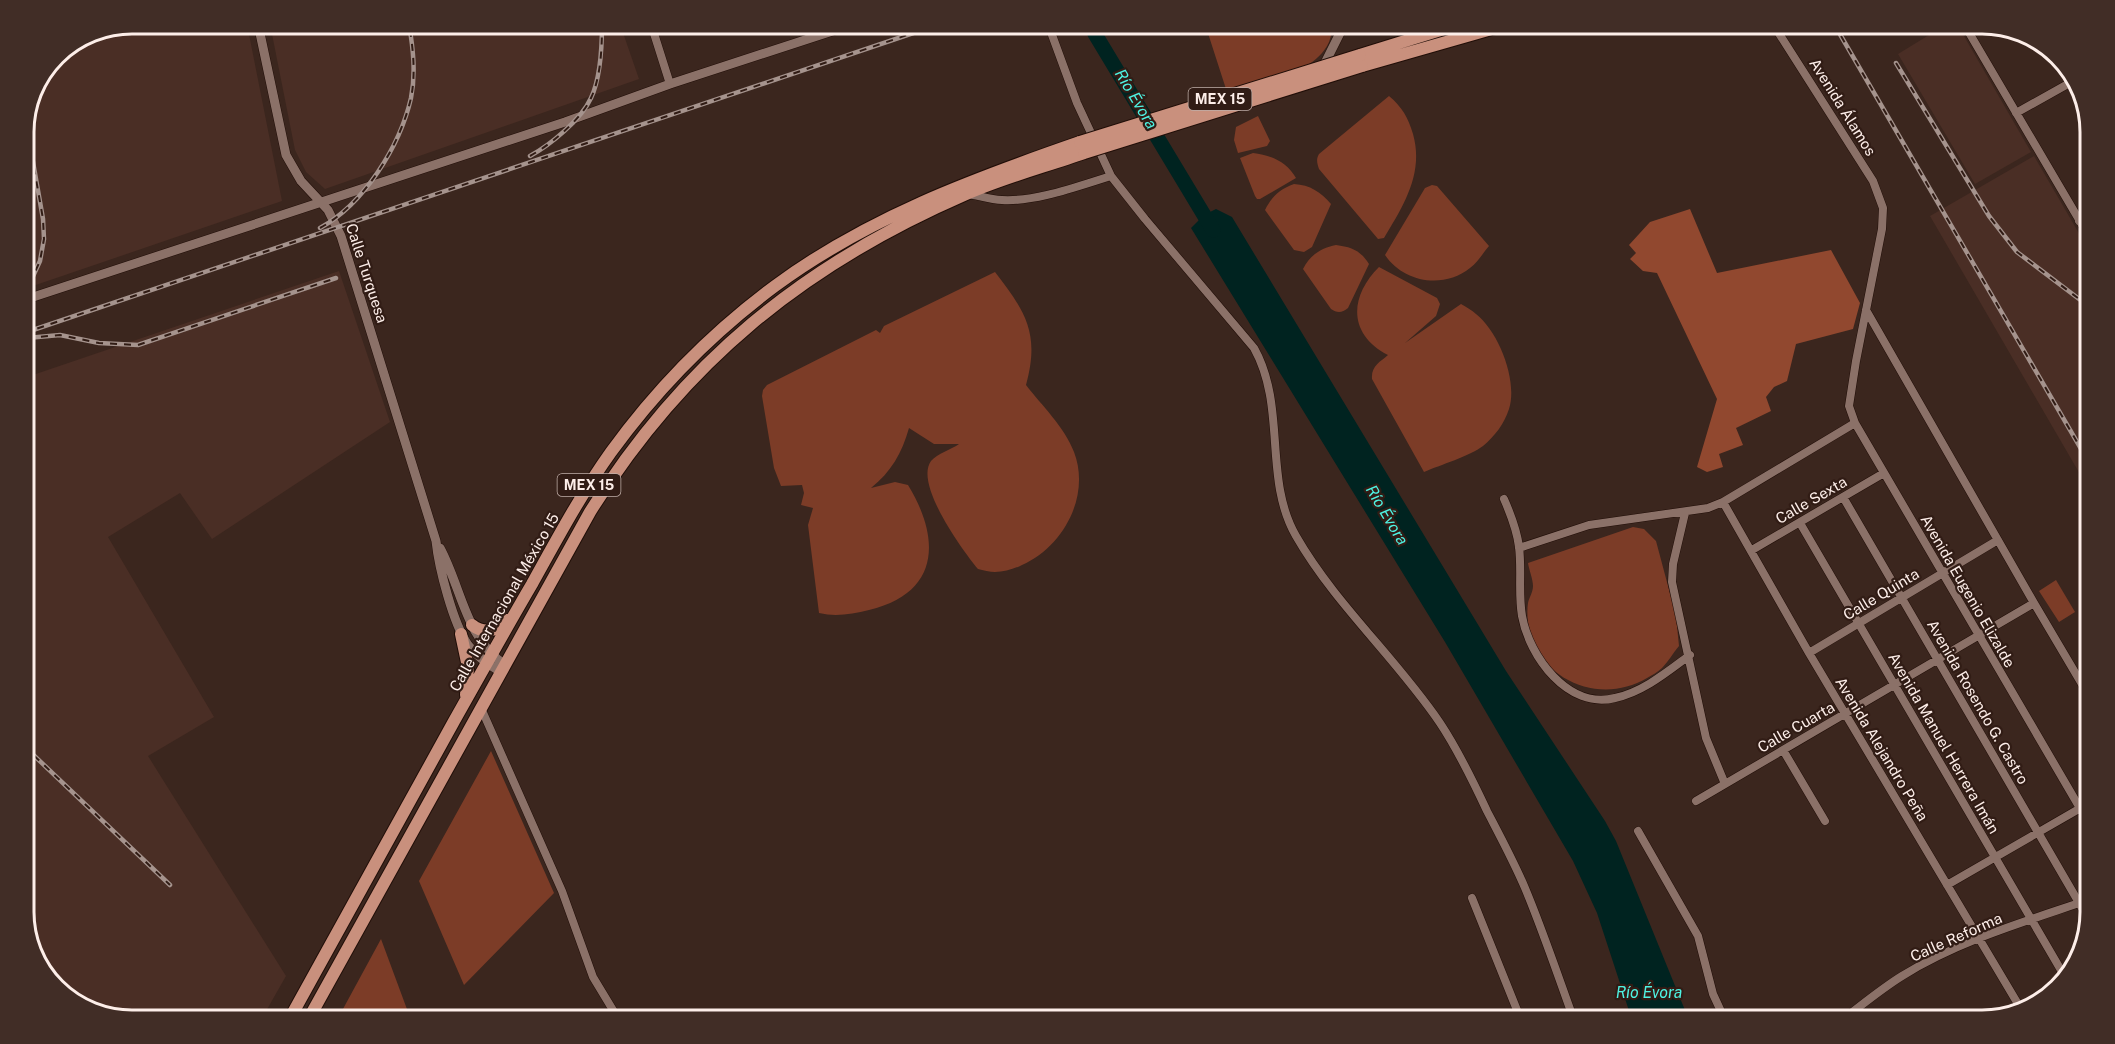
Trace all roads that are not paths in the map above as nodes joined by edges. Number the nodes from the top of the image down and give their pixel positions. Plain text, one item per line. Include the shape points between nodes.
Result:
1 (260, 34) edge
2 (654, 34) edge
3 (823, 34) edge
4 (1052, 34) edge
5 (1340, 34) edge
6 (1433, 34) edge
7 (1468, 34) edge
8 (1779, 34) edge
9 (1970, 34) edge
10 (1361, 61) junction
11 (1323, 67) junction
12 (670, 84) junction
13 (2067, 84) edge
14 (2016, 113) junction
15 (1082, 147) junction
16 (1111, 176) junction
17 (967, 194) junction
18 (321, 201) junction
19 (1882, 208) joint
20 (2079, 221) edge
21 (35, 296) edge
22 (1866, 310) junction
23 (1855, 423) junction
24 (1884, 473) junction
25 (1843, 497) junction
26 (1504, 499) dead end
27 (1723, 502) junction
28 (1685, 513) junction
29 (1800, 523) junction
30 (1998, 540) junction
31 (436, 541) junction
32 (1519, 548) junction
33 (1752, 550) junction
34 (1942, 573) junction
35 (1901, 598) junction
36 (2034, 603) junction
37 (518, 608) junction
38 (1858, 623) junction
39 (472, 625) junction
40 (462, 634) junction
41 (1979, 635) junction
42 (1809, 653) junction
43 (1690, 655) junction
44 (489, 659) junction
45 (1937, 660) junction
46 (503, 669) junction
47 (2080, 681) edge
48 (1894, 685) junction
49 (465, 701) junction
50 (481, 708) junction
51 (1845, 714) junction
52 (1784, 750) junction
53 (1725, 784) junction
54 (1696, 801) dead end
55 (2080, 808) joint
56 (1825, 821) dead end
57 (1638, 831) dead end
58 (2038, 832) junction
59 (1995, 857) junction
60 (1947, 885) junction
61 (1472, 898) dead end
62 (2080, 903) joint
63 (2031, 919) junction
64 (1979, 938) junction
65 (2061, 970) edge
66 (2017, 1003) edge
67 (295, 1010) edge
68 (314, 1010) edge
69 (613, 1010) edge
70 (1517, 1010) edge
71 (1570, 1010) edge
72 (1720, 1010) edge
73 (1856, 1010) edge

1 - 18 street, Calle Turquesa via 286,155 301,181
2 - 12 street
3 - 12 street
4 - 16 street via 1077,104
5 - 11 street
6 - 10 main road, MEX 15
7 - 10 main road, MEX 15
8 - 19 street, Avenida Álamos via 1873,181
9 - 14 street
10 - 11 main road, MEX 15, bridge
10 - 15 main road, MEX 15, bridge
11 - 15 main road, MEX 15, bridge
12 - 18 street
13 - 14 street
14 - 20 street
15 - 17 main road, Calle Internacional México 15 / MEX 15
15 - 37 main road, Calle Internacional México 15 / MEX 15 via 967,183 902,211 832,249 756,302 700,351 646,407 583,494
16 - 17 street via 1014,200
16 - 71 street via 1262,360 1271,390 1282,502 1296,536 1442,726 1525,888
17 - 46 main road, Calle Internacional México 15 / MEX 15 via 897,226 823,270 756,319 700,370 657,417 616,471
18 - 21 street
18 - 31 street, Calle Turquesa via 340,236
19 - 22 street, Avenida Eugenio Elizalde via 1882,228
22 - 23 street, Avenida Eugenio Elizalde via 1849,409
22 - 30 street
23 - 24 street, Avenida Eugenio Elizalde
23 - 27 street
24 - 25 street, Calle Sexta
24 - 34 street, Avenida Eugenio Elizalde
25 - 29 street, Calle Sexta
25 - 35 street, Avenida Rosendo G. Castro
26 - 32 street
27 - 28 street
27 - 33 street, Avenida Alejandro Peña
28 - 32 street via 1589,525
28 - 43 street via 1671,574
29 - 33 street, Calle Sexta
29 - 38 street, Avenida Manuel Herrera Imán
30 - 34 street, Calle Quinta
30 - 36 street
31 - 39 street, Calle Turquesa
31 - 40 street, Calle Turquesa via 442,574
32 - 43 street via 1521,612 1528,640 1546,668 1566,687 1596,699 1617,698 1646,685
33 - 42 street, Avenida Alejandro Peña
34 - 35 street, Calle Quinta
34 - 41 street, Avenida Eugenio Elizalde
35 - 38 street, Calle Quinta
35 - 45 street, Avenida Rosendo G. Castro
36 - 41 street, Calle Cuarta
36 - 47 street
37 - 39 main road via 499,628 484,631
37 - 44 main road, Calle Internacional México 15 / MEX 15
38 - 42 street, Calle Quinta
38 - 48 street, Avenida Manuel Herrera Imán
39 - 44 street, Calle Turquesa
40 - 44 street, Calle Turquesa via 475,653
40 - 49 main road via 468,667
41 - 45 street, Calle Cuarta
41 - 55 street, Avenida Eugenio Elizalde
42 - 51 street, Avenida Alejandro Peña
43 - 53 street via 1706,738
44 - 46 street, Calle Turquesa
44 - 49 main road, Calle Internacional México 15 / MEX 15
45 - 48 street, Calle Cuarta
45 - 58 street, Avenida Rosendo G. Castro
46 - 50 main road, Calle Internacional México 15 / MEX 15
48 - 51 street, Calle Cuarta
48 - 59 street, Avenida Manuel Herrera Imán
49 - 67 main road, Calle Internacional México 15 / MEX 15
50 - 68 main road, Calle Internacional México 15 / MEX 15
50 - 69 street via 562,891 593,977
51 - 52 street, Calle Cuarta
51 - 60 street, Avenida Alejandro Peña
52 - 53 street, Calle Cuarta
52 - 56 street
53 - 54 street, Calle Cuarta
55 - 58 street
57 - 72 street via 1698,936
58 - 59 street
58 - 62 street, Avenida Rosendo G. Castro
59 - 60 street
59 - 63 street, Avenida Manuel Herrera Imán
60 - 64 street, Avenida Alejandro Peña
61 - 70 street
62 - 63 street, Calle Reforma
63 - 64 street, Calle Reforma
63 - 65 street, Avenida Manuel Herrera Imán
64 - 66 street, Avenida Alejandro Peña
64 - 73 street, Calle Reforma via 1903,976

